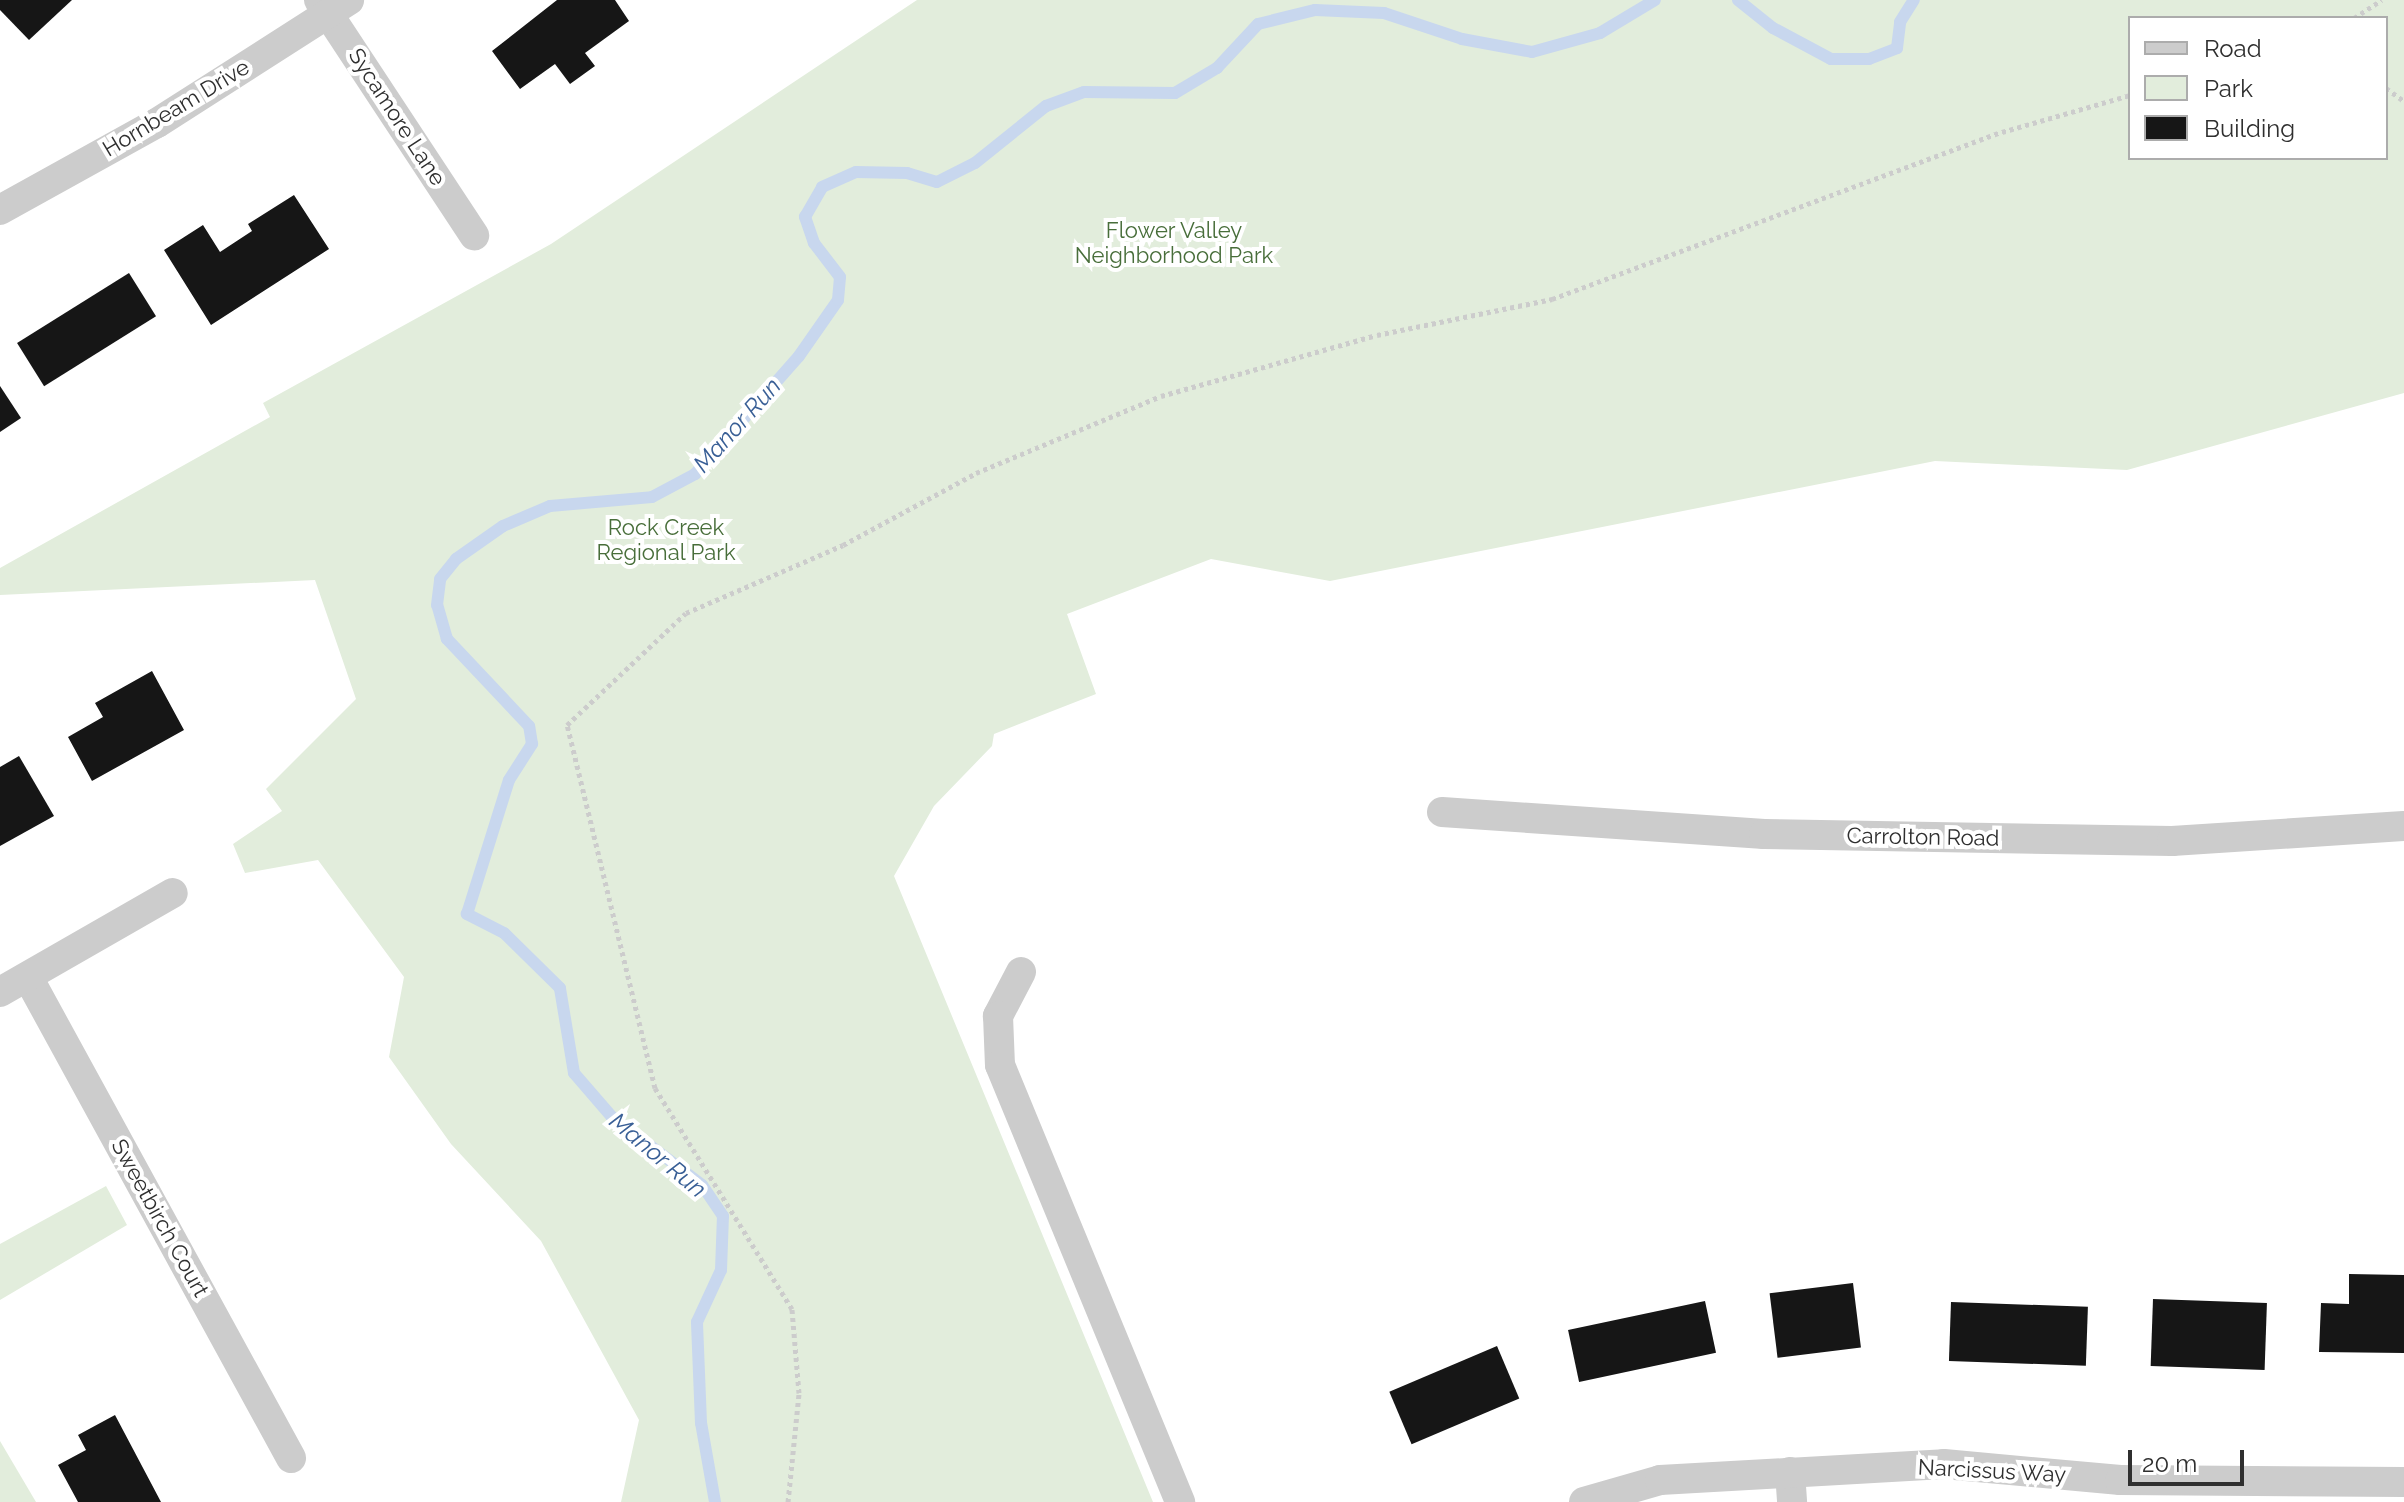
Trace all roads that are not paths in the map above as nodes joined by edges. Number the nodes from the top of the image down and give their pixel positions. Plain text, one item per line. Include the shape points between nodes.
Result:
1 (332, 5) edge
2 (0, 210) edge
3 (474, 235) dead end
4 (1442, 812) dead end
5 (2404, 826) edge
6 (173, 893) dead end
7 (1021, 972) dead end
8 (29, 979) junction
9 (0, 992) edge
10 (291, 1458) dead end
11 (1790, 1472) junction
12 (2404, 1482) edge
13 (1180, 1502) edge
14 (1584, 1502) edge
15 (1792, 1502) edge

1 - 2 street, Hornbeam Drive via 157,123
1 - 3 street, Sycamore Lane
4 - 5 street, Carrolton Road via 1764,834 2157,841
6 - 8 street
7 - 13 street via 998,1016 1000,1065
8 - 9 street
8 - 10 street, Sweetbirch Court
11 - 12 street, Narcissus Way via 1944,1464 2120,1480
11 - 14 street, Narcissus Way via 1660,1480
11 - 15 street

